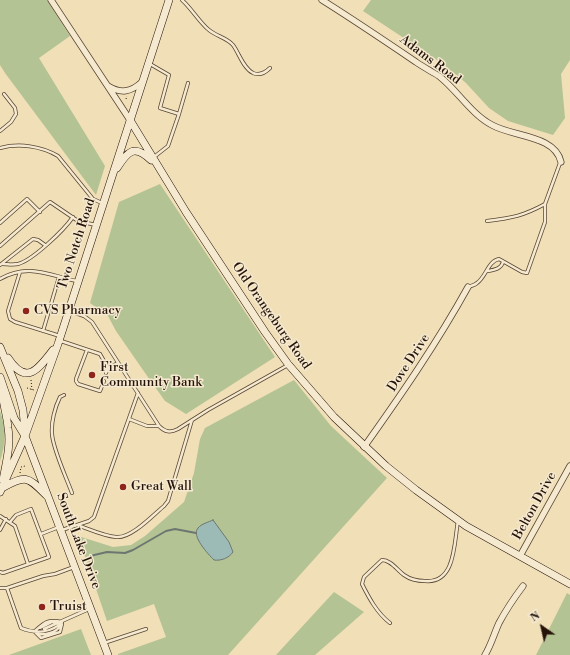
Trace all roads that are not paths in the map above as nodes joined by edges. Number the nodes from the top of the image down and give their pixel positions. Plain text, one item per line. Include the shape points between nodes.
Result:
1 (51, 0) edge
2 (169, 0) edge
3 (182, 0) edge
4 (323, 0) edge
5 (148, 63) junction
6 (270, 68) dead end
7 (142, 82) junction
8 (188, 83) dead end
9 (106, 84) junction
10 (4, 94) dead end
11 (179, 114) junction
12 (130, 120) junction
13 (0, 131) edge
14 (0, 148) edge
15 (153, 158) junction
16 (561, 162) joint
17 (158, 166) junction
18 (111, 177) junction
19 (103, 204) junction
20 (545, 204) junction
21 (40, 212) junction
22 (73, 217) junction
23 (487, 221) dead end
24 (0, 223) edge
25 (96, 225) junction
26 (45, 245) junction
27 (0, 246) edge
28 (503, 262) junction
29 (1, 264) edge
30 (20, 272) junction
31 (487, 272) junction
32 (0, 274) edge
33 (59, 277) junction
34 (1, 279) edge
35 (78, 282) junction
36 (468, 287) joint
37 (69, 311) junction
38 (43, 331) junction
39 (59, 340) junction
40 (0, 346) edge
41 (87, 350) junction
42 (118, 363) junction
43 (288, 364) junction
44 (108, 368) junction
45 (106, 373) dead end
46 (104, 380) dead end
47 (1, 382) edge
48 (138, 393) junction
49 (64, 395) dead end
50 (129, 419) junction
51 (193, 420) junction
52 (159, 426) junction
53 (25, 436) junction
54 (364, 447) junction
55 (570, 466) edge
56 (1, 490) edge
57 (72, 493) dead end
58 (50, 499) junction
59 (0, 516) edge
60 (6, 519) junction
61 (458, 520) junction
62 (10, 522) junction
63 (77, 525) junction
64 (61, 528) junction
65 (0, 530) edge
66 (40, 534) junction
67 (520, 556) junction
68 (28, 564) junction
69 (74, 567) junction
70 (0, 572) edge
71 (570, 584) edge
72 (523, 586) dead end
73 (0, 588) edge
74 (7, 588) junction
75 (91, 608) junction
76 (62, 622) junction
77 (390, 623) dead end
78 (146, 629) dead end
79 (34, 632) junction
80 (104, 644) junction
81 (108, 655) edge
82 (485, 655) edge

1 - 9 street, Old Orangeburg Road
2 - 5 street, Two Notch Road
3 - 6 lane via 206,28 234,46 251,71 260,74
4 - 16 street, Adams Road via 439,77 476,114 490,124 529,136 550,146 559,155
5 - 7 street, Two Notch Road
5 - 11 lane via 169,76 160,108
7 - 9 street via 124,92
7 - 12 street, Two Notch Road
8 - 11 lane
9 - 12 street, Old Orangeburg Road
10 - 13 lane via 15,108 16,114
11 - 15 lane via 168,146
12 - 15 street, Old Orangeburg Road
12 - 18 street, Two Notch Road
14 - 19 lane via 31,147 50,151 60,159 93,199
15 - 17 street, Old Orangeburg Road
16 - 20 lane
17 - 18 street via 142,152 134,151 126,155
17 - 43 street, Old Orangeburg Road
18 - 19 street, Two Notch Road
19 - 25 street, Two Notch Road
20 - 23 lane via 523,215
20 - 28 lane via 545,222 527,272
21 - 22 lane via 50,202
21 - 24 lane via 28,199
21 - 27 lane
22 - 25 lane via 83,223
22 - 26 lane via 67,226
25 - 35 street, Two Notch Road
26 - 29 lane via 19,264
26 - 29 lane via 33,238
28 - 31 lane via 498,268
28 - 31 lane via 495,260
30 - 33 lane via 34,271
30 - 34 lane
30 - 38 lane via 8,311 9,316 15,322
31 - 36 lane via 478,283
32 - 34 lane
33 - 35 lane
33 - 38 lane
35 - 37 street, Two Notch Road
36 - 54 street, Dove Drive via 412,379
37 - 39 street, Two Notch Road
37 - 42 lane via 92,322
38 - 39 lane
39 - 40 street via 37,370 26,373 13,366
39 - 41 lane
39 - 53 street, Two Notch Road
40 - 53 street, South Lake Drive via 24,410
41 - 44 lane via 100,354
41 - 46 lane via 76,381 100,391
42 - 44 lane
42 - 48 lane
43 - 51 lane
43 - 54 street, Old Orangeburg Road
44 - 45 lane
47 - 53 street, South Lake Drive via 14,418
47 - 56 street via 9,438
48 - 50 lane
48 - 52 lane
49 - 57 lane via 59,399 52,435
50 - 52 lane via 147,426
50 - 63 lane via 94,517
51 - 52 lane via 173,432
51 - 63 lane via 168,502 164,506 123,537 114,537
53 - 56 street, Two Notch Road
53 - 58 street, South Lake Drive
54 - 61 street, Old Orangeburg Road via 416,490
55 - 67 street, Belton Drive
56 - 58 street via 17,480 25,479
58 - 64 street, South Lake Drive
59 - 60 lane
60 - 62 lane
60 - 65 lane
61 - 67 street, Old Orangeburg Road
61 - 77 lane via 454,553 447,572 442,577 431,582 414,580 388,561 382,560 364,577 362,584 368,596
62 - 66 lane via 16,515 31,509
62 - 68 lane via 15,526
63 - 64 lane
64 - 66 lane
64 - 69 street, South Lake Drive
66 - 68 lane via 49,557
67 - 71 street, Old Orangeburg Road
68 - 70 lane
69 - 74 lane
69 - 75 street, South Lake Drive
72 - 82 street via 498,625
73 - 74 lane
74 - 79 lane via 21,628
75 - 76 lane
75 - 80 street, South Lake Drive
76 - 79 lane via 52,622
76 - 79 lane via 57,627
76 - 79 lane via 60,632 41,638
78 - 80 lane
80 - 81 street, South Lake Drive

